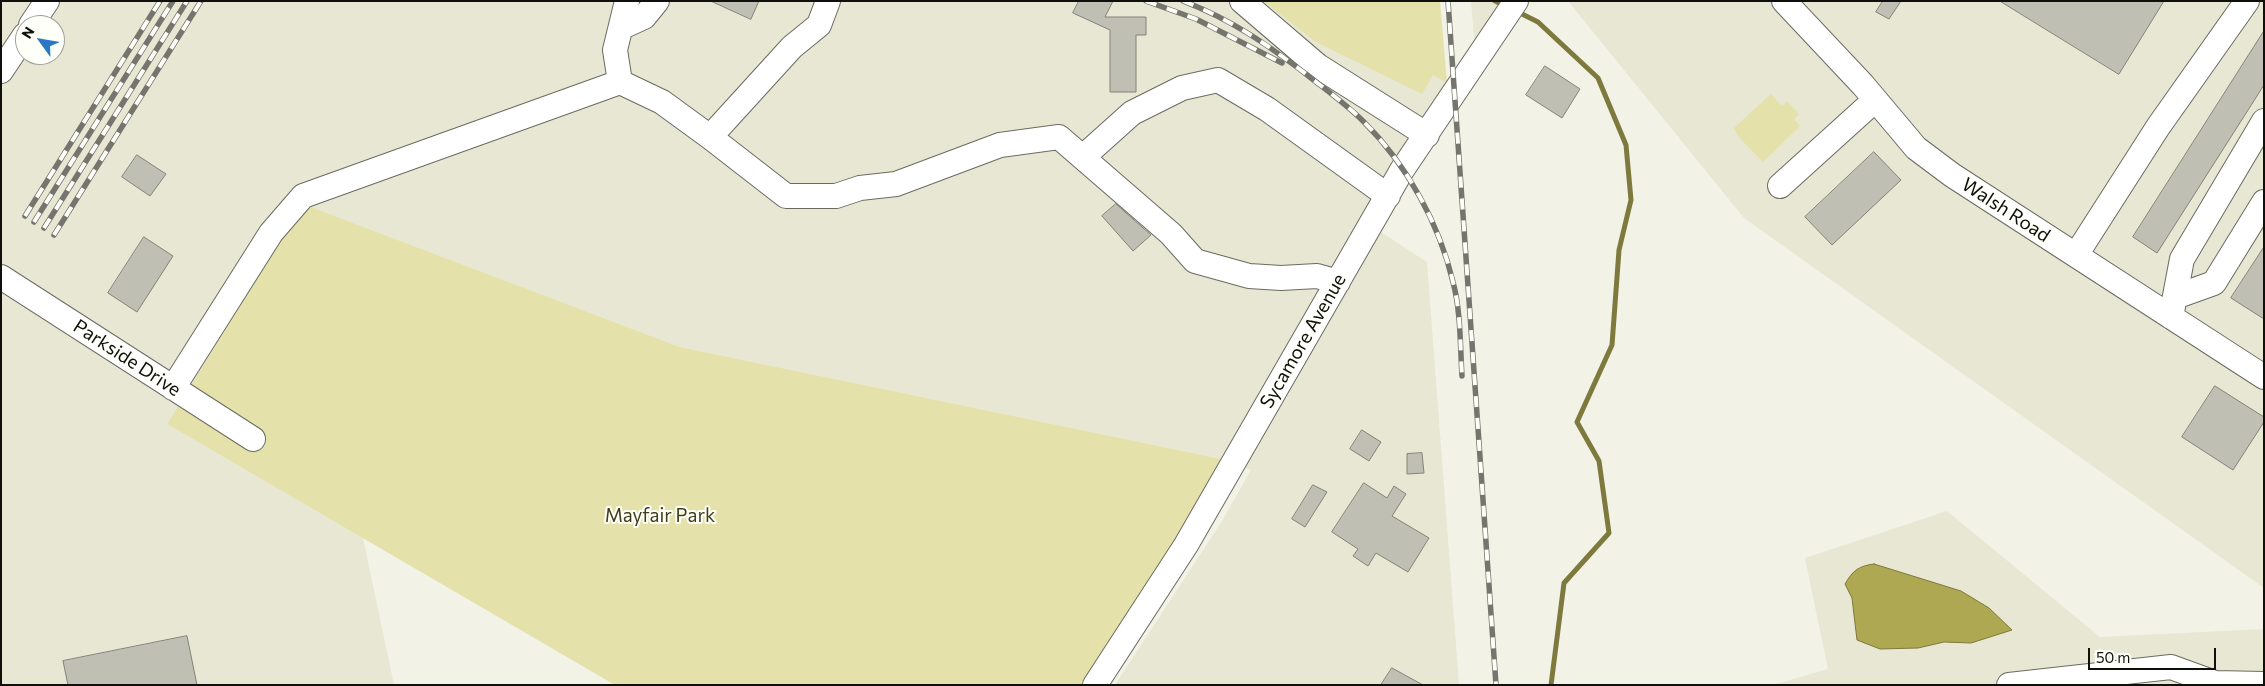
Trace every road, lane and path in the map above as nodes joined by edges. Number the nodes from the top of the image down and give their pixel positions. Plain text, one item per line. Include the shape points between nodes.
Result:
1 (47, 1) edge
2 (627, 1) edge
3 (657, 1) edge
4 (828, 1) edge
5 (1242, 1) edge
6 (1784, 1) edge
7 (2247, 1) edge
8 (1510, 11) edge
9 (38, 15) edge
10 (622, 27) junction
11 (15, 50) edge
12 (1, 71) edge
13 (620, 82) junction
14 (1875, 100) junction
15 (2264, 121) edge
16 (1427, 135) junction
17 (710, 136) junction
18 (1083, 157) junction
19 (1780, 186) dead end
20 (1388, 196) junction
21 (2264, 202) edge
22 (2076, 256) junction
23 (1, 277) edge
24 (1338, 282) junction
25 (2173, 307) junction
26 (2264, 377) edge
27 (173, 388) junction
28 (253, 439) dead end
29 (2215, 684) edge
30 (2264, 684) edge
31 (1095, 685) edge
32 (2009, 685) edge

1 - 9 street
2 - 10 street
3 - 10 street via 644,17
4 - 17 street via 819,25 792,47
5 - 16 street via 1318,66
6 - 14 street, Walsh Road
7 - 22 street via 2158,128
8 - 16 street, Sycamore Avenue
10 - 13 street via 616,50
11 - 12 street
13 - 17 street via 662,102
13 - 27 street via 303,196 271,233
14 - 19 street
14 - 22 street, Walsh Road via 1916,148
15 - 25 street via 2182,259
16 - 20 street, Sycamore Avenue
17 - 18 street via 786,196 836,196 860,188 896,184 1000,145 1059,137
18 - 20 street via 1132,113 1182,88 1218,80 1267,109
18 - 24 street via 1171,234 1195,261 1249,276 1317,276
20 - 24 street, Sycamore Avenue
21 - 25 street via 2214,283
22 - 25 street, Walsh Road
23 - 27 street, Parkside Drive
24 - 31 street, Sycamore Avenue via 1186,545
25 - 26 street, Walsh Road
27 - 28 street, Parkside Drive
29 - 30 street
29 - 32 street via 2171,666

